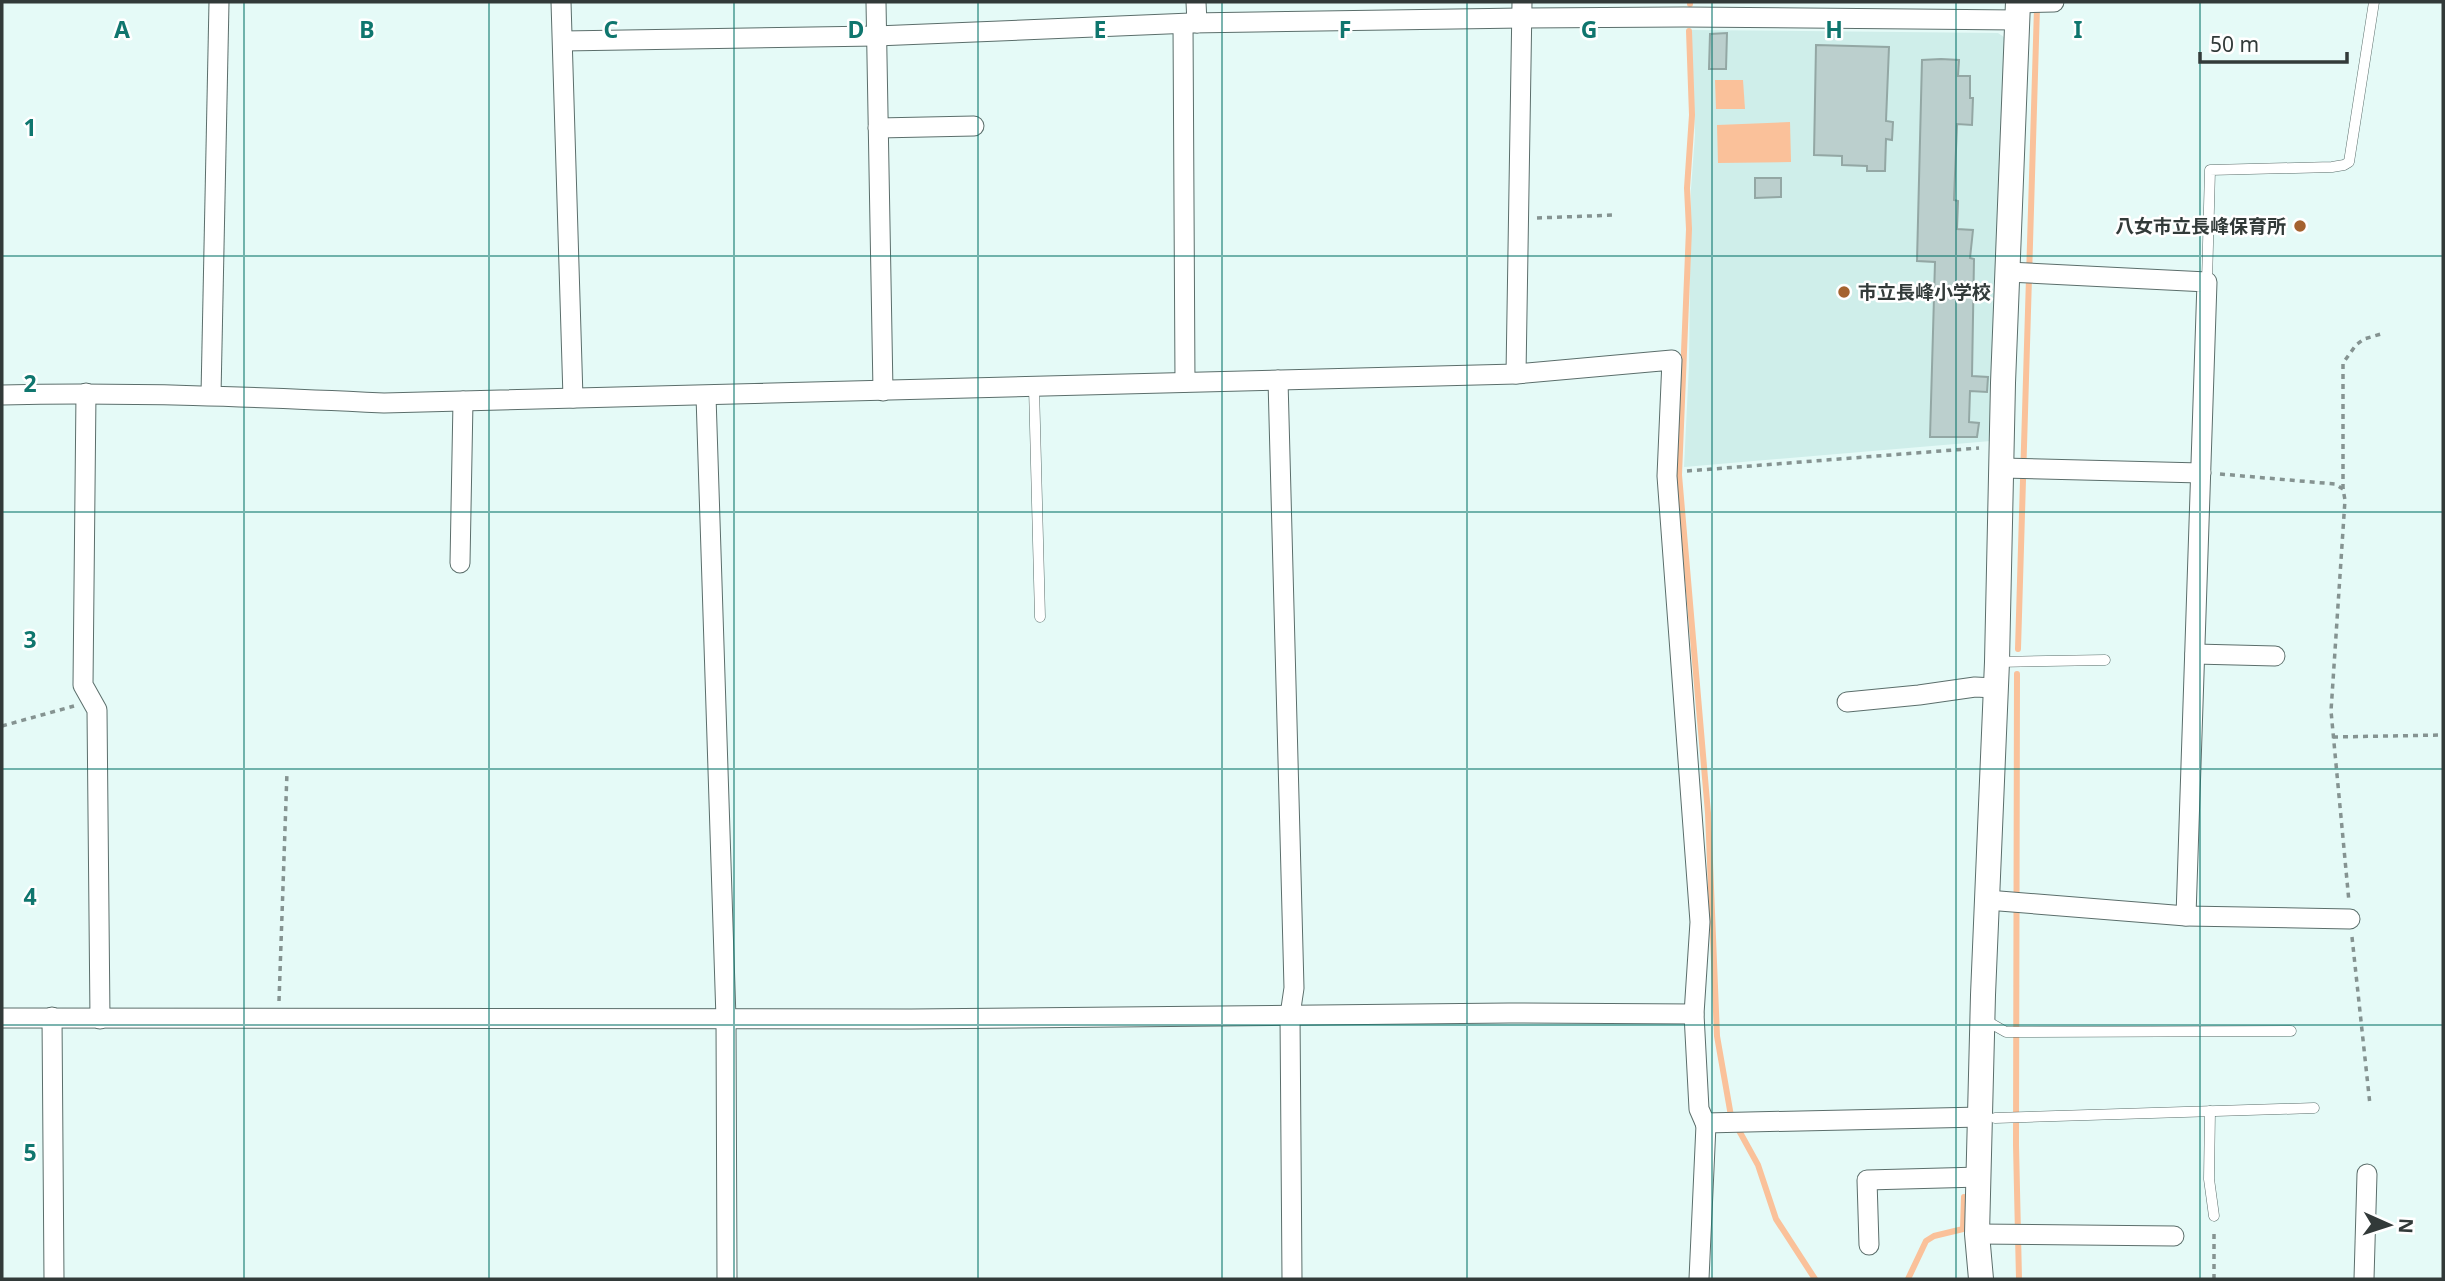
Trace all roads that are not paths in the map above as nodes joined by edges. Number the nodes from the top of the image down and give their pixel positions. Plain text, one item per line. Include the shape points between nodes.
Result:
1 (219, 2) edge
2 (561, 2) edge
3 (876, 2) edge
4 (1196, 2) edge
5 (2054, 2) edge
6 (2374, 2) edge
7 (2018, 8) edge
8 (1522, 10) edge
9 (1190, 23) junction
10 (876, 36) junction
11 (563, 41) junction
12 (974, 126) dead end
13 (878, 128) junction
14 (2008, 272) junction
15 (2207, 282) junction
16 (1516, 374) junction
17 (1278, 380) junction
18 (1185, 382) junction
19 (1034, 387) junction
20 (883, 391) junction
21 (86, 393) junction
22 (2, 395) edge
23 (211, 396) junction
24 (706, 396) junction
25 (573, 398) junction
26 (463, 401) junction
27 (2002, 457) junction
28 (2201, 473) junction
29 (460, 564) dead end
30 (1040, 617) dead end
31 (2195, 654) junction
32 (2275, 656) dead end
33 (2105, 660) dead end
34 (1997, 662) junction
35 (1995, 688) junction
36 (1847, 702) dead end
37 (1987, 900) junction
38 (2186, 916) junction
39 (2350, 919) road end
40 (1693, 1014) junction
41 (1290, 1015) junction
42 (52, 1017) junction
43 (2, 1018) edge
44 (100, 1019) junction
45 (726, 1019) junction
46 (1983, 1019) junction
47 (2291, 1031) dead end
48 (2314, 1108) dead end
49 (2210, 1111) junction
50 (1988, 1117) junction
51 (1705, 1123) junction
52 (2367, 1174) dead end
53 (1980, 1177) junction
54 (2214, 1216) road end
55 (1977, 1234) junction
56 (2174, 1236) dead end
57 (1869, 1245) dead end
58 (54, 1279) edge
59 (727, 1279) edge
60 (1292, 1279) edge
61 (1699, 1279) edge
62 (1981, 1279) edge
63 (2364, 1279) edge

1 - 23 street
2 - 11 street
3 - 10 street
4 - 9 street
5 - 7 street
6 - 15 lane via 2349,162 2332,167 2210,170
7 - 8 street via 1684,17
7 - 14 street
8 - 9 street
8 - 16 street
9 - 10 street
9 - 18 street
10 - 11 street
10 - 13 street
11 - 25 street
12 - 13 street
13 - 20 street
14 - 15 street
14 - 27 street
15 - 28 street
16 - 17 street
16 - 40 street via 1672,360 1667,475 1700,922
17 - 18 street
17 - 41 street via 1294,988
18 - 19 street
19 - 20 street
19 - 30 lane
20 - 24 street
21 - 22 street
21 - 23 street
21 - 44 street via 83,685 97,710
23 - 26 street via 384,403
24 - 25 street
24 - 45 street
25 - 26 street
26 - 29 street
27 - 28 street
27 - 34 street
28 - 31 street
31 - 32 street
31 - 38 street
33 - 34 lane
34 - 35 street
35 - 36 street
35 - 37 street
37 - 38 street
37 - 46 street
38 - 39 street
40 - 41 street
40 - 51 street via 1699,1109
41 - 45 street
41 - 60 street
42 - 43 street
42 - 44 street
42 - 58 street
44 - 45 street
45 - 59 street
46 - 47 lane via 2006,1032
46 - 50 street
48 - 49 lane
49 - 50 lane
49 - 54 lane via 2209,1179
50 - 51 street
50 - 53 street
51 - 61 street
52 - 63 street
53 - 55 street
53 - 57 street via 1867,1180
55 - 56 street
55 - 62 street

